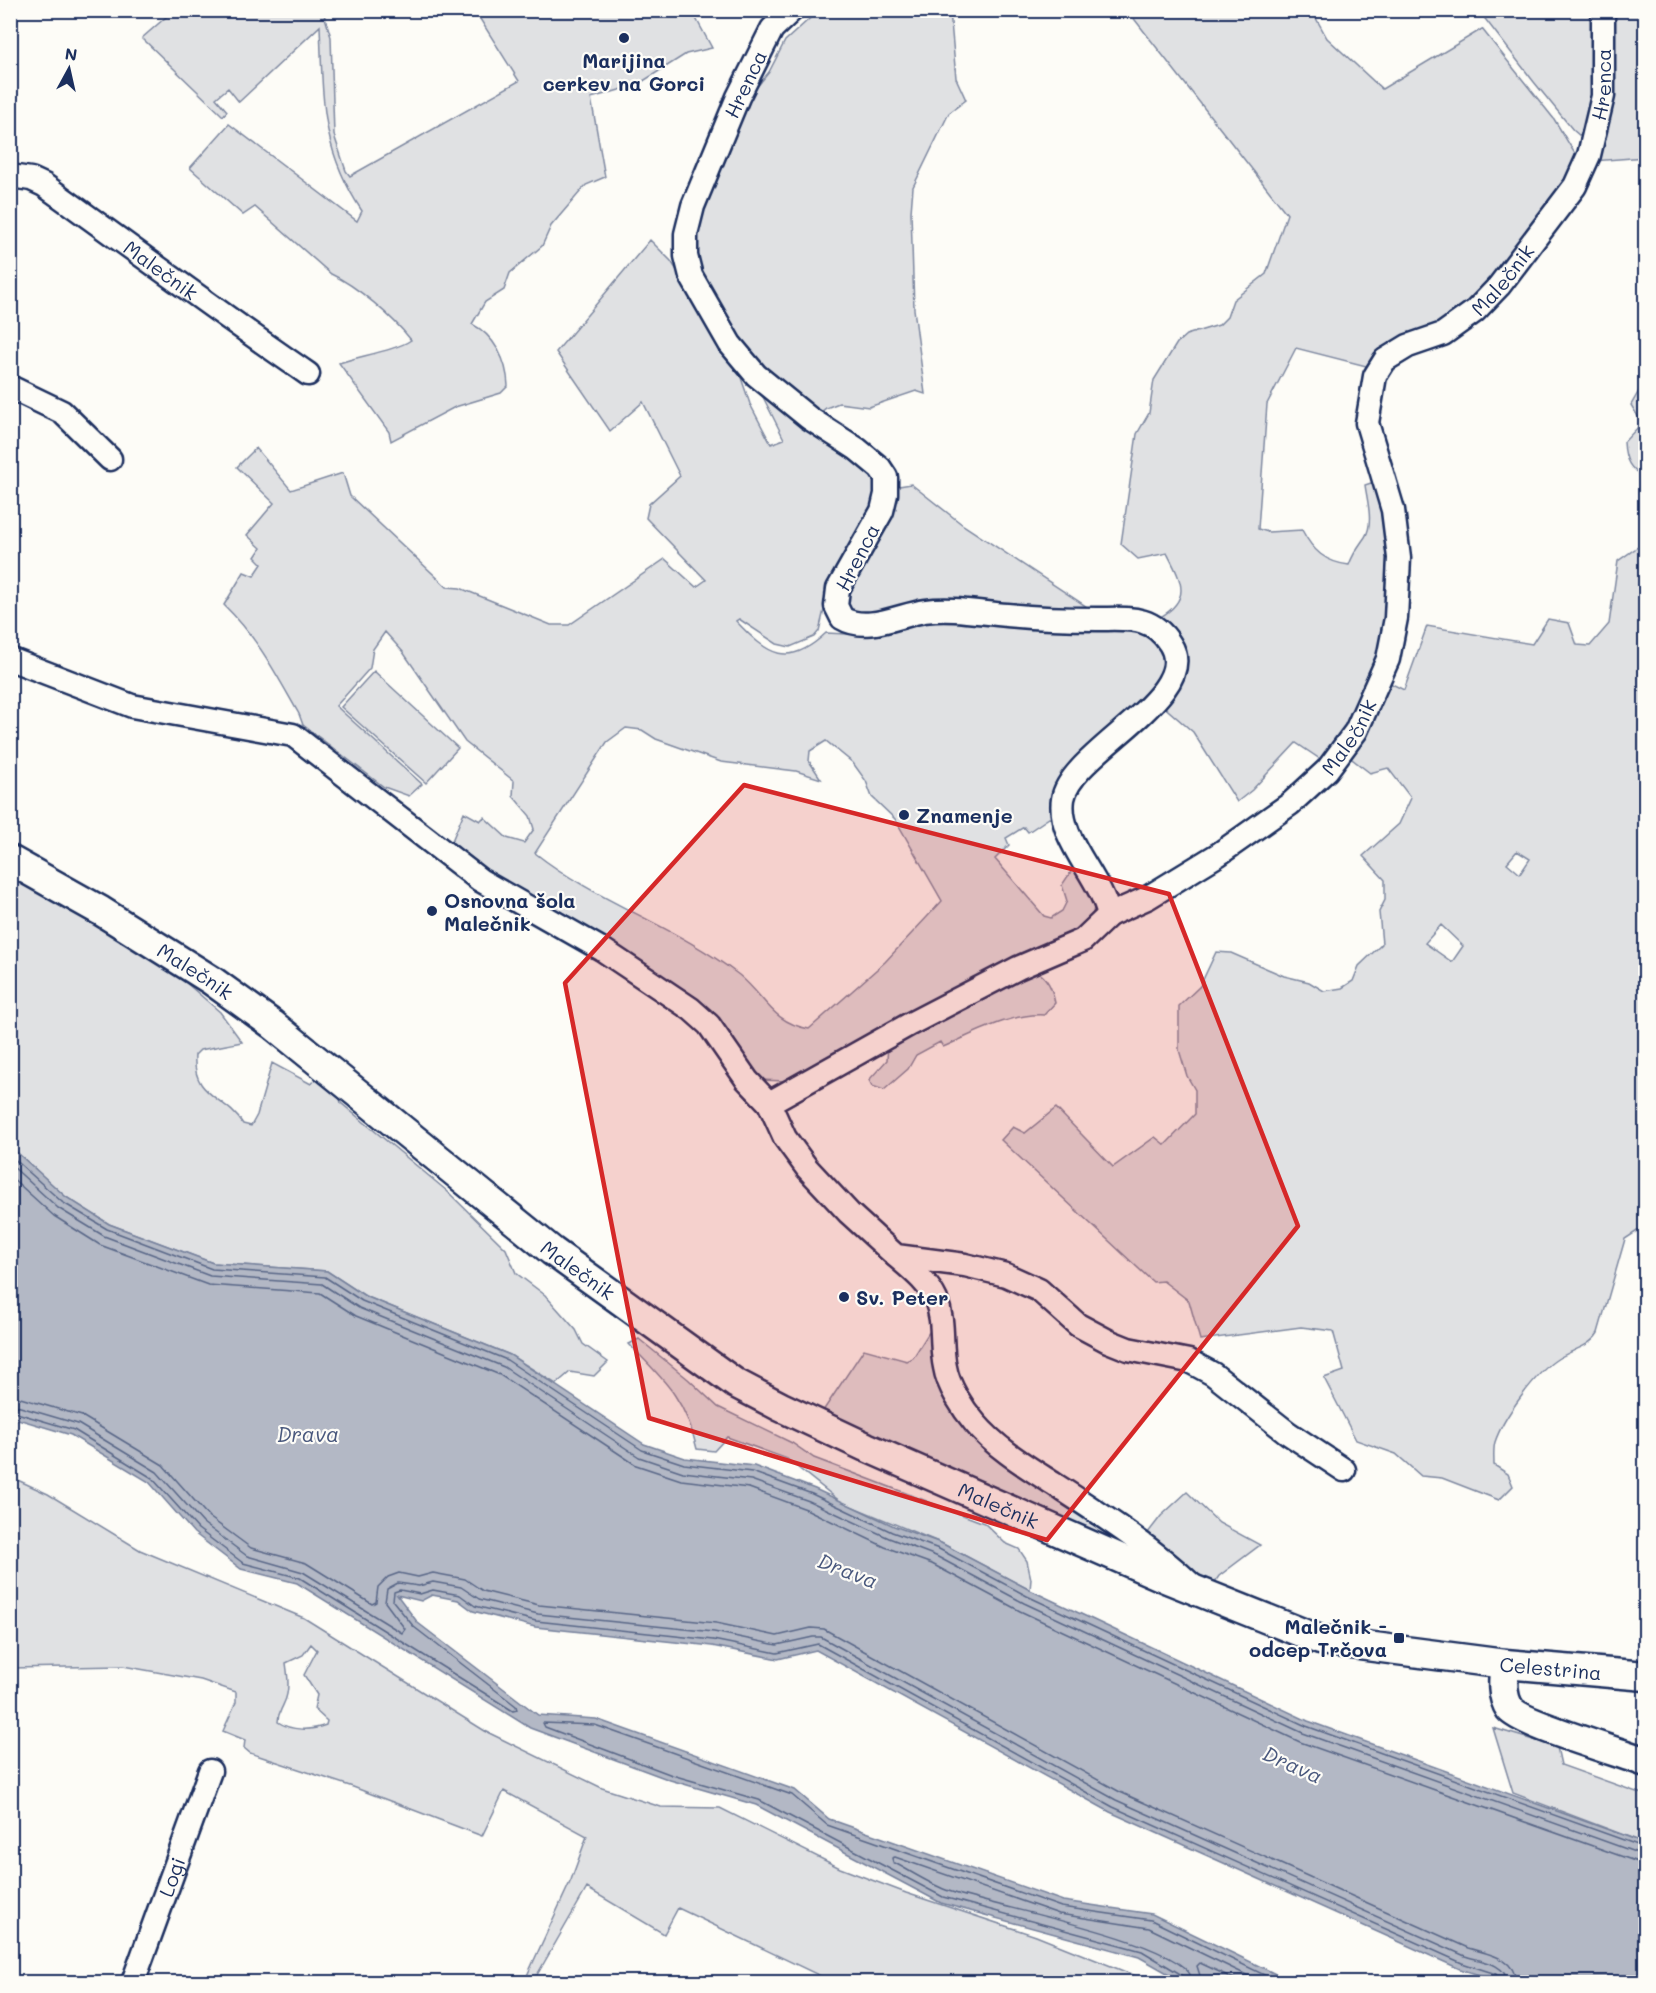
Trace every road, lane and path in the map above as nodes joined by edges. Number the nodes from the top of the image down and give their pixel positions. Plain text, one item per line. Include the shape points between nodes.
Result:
1 (792, 10) edge
2 (1603, 10) edge
3 (1589, 155) joint
4 (10, 176) edge
5 (308, 374) dead end
6 (10, 387) edge
7 (110, 459) dead end
8 (10, 659) edge
9 (10, 860) edge
10 (1109, 915) junction
11 (769, 1103) junction
12 (896, 1256) junction
13 (1344, 1470) dead end
14 (1197, 1590) junction
15 (1504, 1664) junction
16 (1646, 1676) edge
17 (1646, 1762) edge
18 (210, 1771) dead end
19 (133, 1983) edge

1 - 10 street, Hrenca via 772,29 738,97 693,206 686,234 691,276 730,344 756,375 809,418 857,449 886,477 882,511 838,588 836,606 842,618 875,624 926,611 948,610 1045,619 1134,620 1159,629 1172,646 1172,673 1154,703 1074,774 1063,799 1068,836 1100,888
2 - 3 street, Hrenca via 1603,96
3 - 10 street, Malečnik via 1575,186 1475,311 1443,334 1408,346 1385,360 1375,376 1367,423 1393,510 1399,558 1396,618 1388,659 1356,731 1327,770 1290,804 1219,854 1147,898
4 - 5 street, Malečnik via 44,185
6 - 7 street via 62,412
8 - 11 street, Malečnik via 132,706 294,735 480,880 603,950 691,1009 709,1025 747,1080
9 - 14 street, Malečnik via 173,956 254,1011 552,1251 735,1383 866,1447
10 - 11 street, Malečnik via 1083,940 929,1014
11 - 12 street, Malečnik via 785,1138 807,1168
12 - 13 street via 1006,1275 1039,1290 1078,1325 1108,1341 1189,1361 1213,1374 1288,1433
12 - 14 street, Malečnik via 936,1299 943,1325 945,1368 974,1422 999,1447 1129,1534
14 - 15 street, Malečnik via 1320,1640
15 - 16 street, Celestrina
15 - 17 street, Celestrina via 1504,1698 1512,1712
18 - 19 street, Logi

